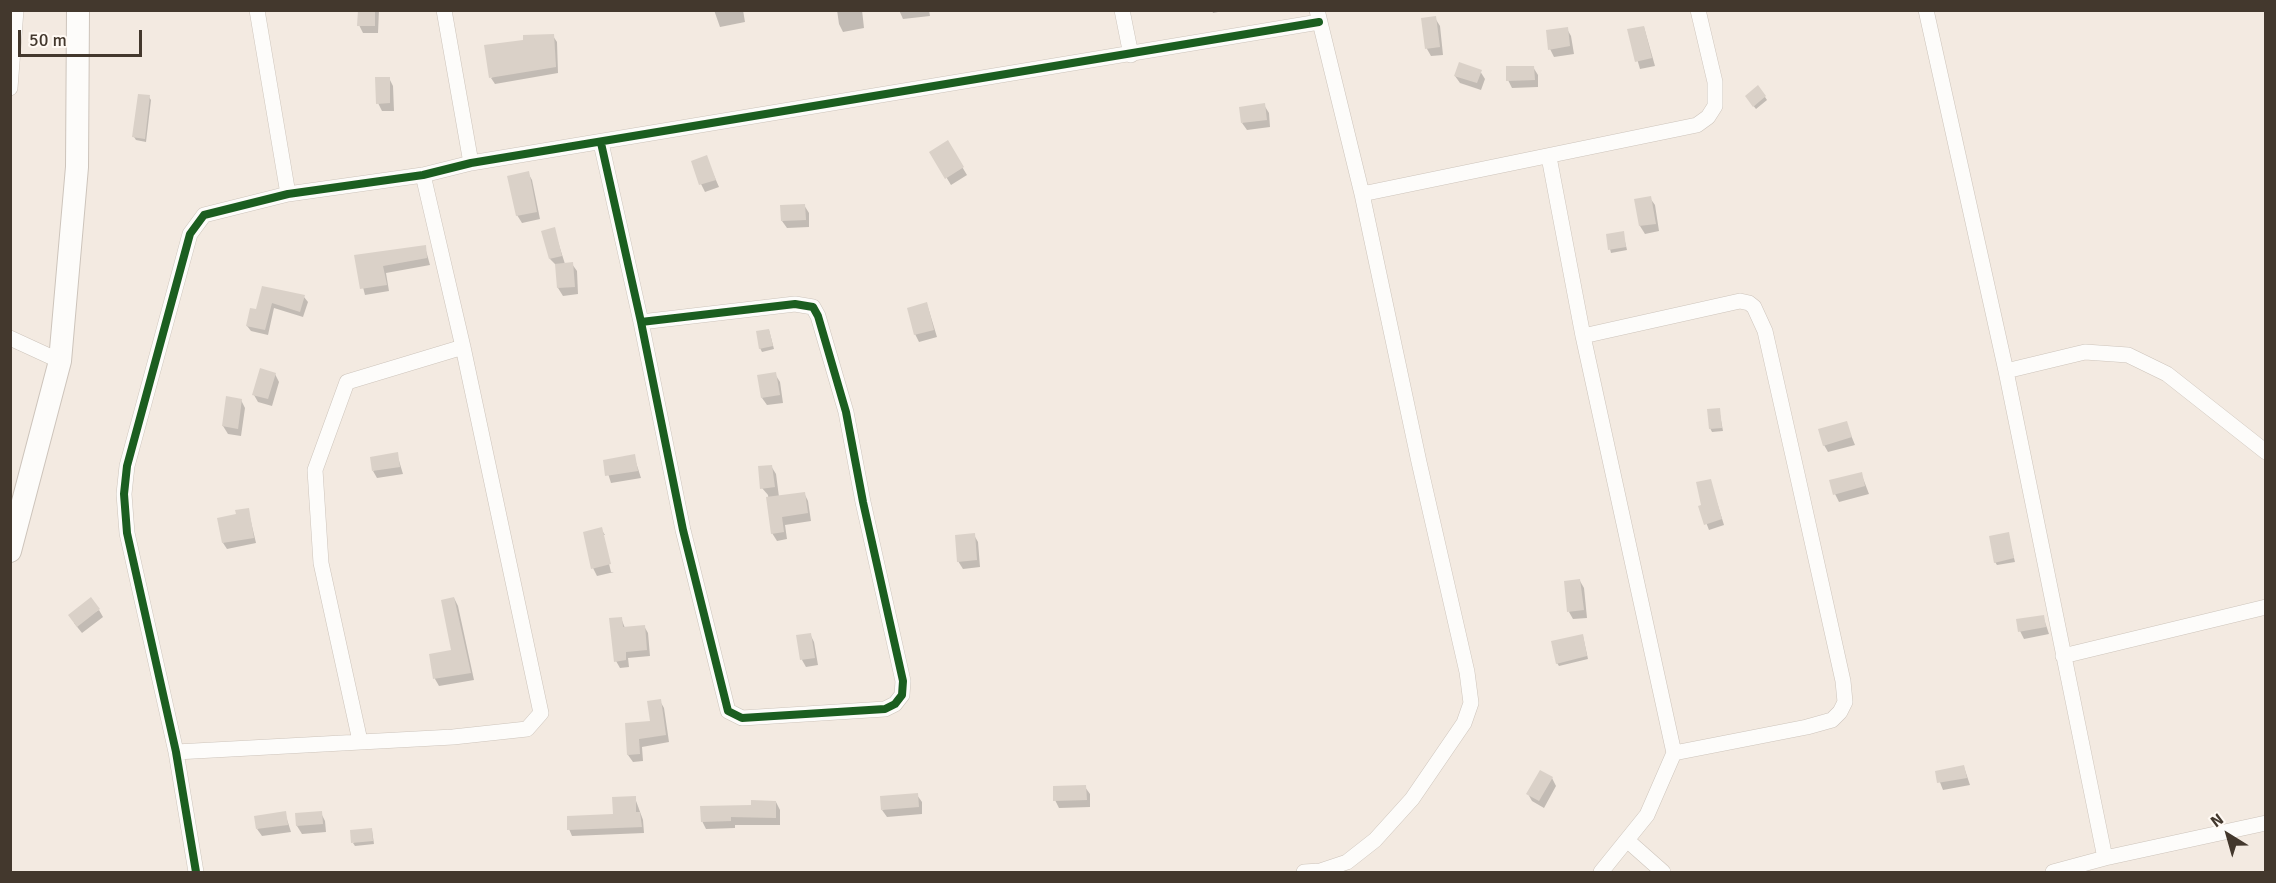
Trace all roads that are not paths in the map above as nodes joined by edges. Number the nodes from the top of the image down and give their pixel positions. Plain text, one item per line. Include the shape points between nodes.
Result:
1 (16, 10) edge
2 (78, 10) edge
3 (257, 10) edge
4 (444, 10) edge
5 (1122, 10) edge
6 (1698, 10) edge
7 (1926, 10) edge
8 (1318, 16) edge
9 (1131, 55) junction
10 (10, 88) edge
11 (601, 143) junction
12 (1549, 157) junction
13 (471, 163) junction
14 (423, 175) junction
15 (288, 194) junction
16 (1362, 194) junction
17 (641, 322) junction
18 (1583, 336) junction
19 (10, 338) edge
20 (463, 347) junction
21 (60, 361) junction
22 (2006, 371) junction
23 (2265, 452) edge
24 (10, 551) edge
25 (2265, 607) edge
26 (2063, 656) junction
27 (360, 741) junction
28 (176, 752) junction
29 (1674, 753) junction
30 (2265, 823) edge
31 (1628, 841) junction
32 (2105, 858) junction
33 (196, 873) edge
34 (1304, 873) edge
35 (1601, 873) edge
36 (1663, 873) edge
37 (2053, 873) edge

1 - 10 street
2 - 21 street via 77,167
3 - 15 street
4 - 13 street
5 - 9 street
6 - 12 street via 1715,82 1715,105 1708,117 1697,125
7 - 22 street
8 - 9 street
8 - 16 street
9 - 11 street
11 - 13 street
11 - 17 street
12 - 16 street
12 - 18 street
13 - 14 street
14 - 15 street
14 - 20 street
15 - 28 street via 214,210 194,228 128,466 124,494 127,533
16 - 34 street via 1471,704 1464,723 1412,799 1375,840 1347,862
17 - 17 street via 795,304 813,308 846,412 903,681 902,695 895,704 885,710 742,718 728,711 683,530
18 - 29 street
18 - 29 street via 1740,301 1754,307 1765,331 1843,681 1845,702 1832,720
19 - 21 street
20 - 27 street via 347,382 315,470 321,563
20 - 27 street via 541,713 527,729 453,738
21 - 24 street
22 - 23 street via 2085,351 2128,355 2167,374
22 - 26 street
25 - 26 street
26 - 32 street
27 - 28 street
28 - 33 street
29 - 31 street via 1647,815
30 - 32 street
31 - 35 street
31 - 36 street
32 - 37 street

